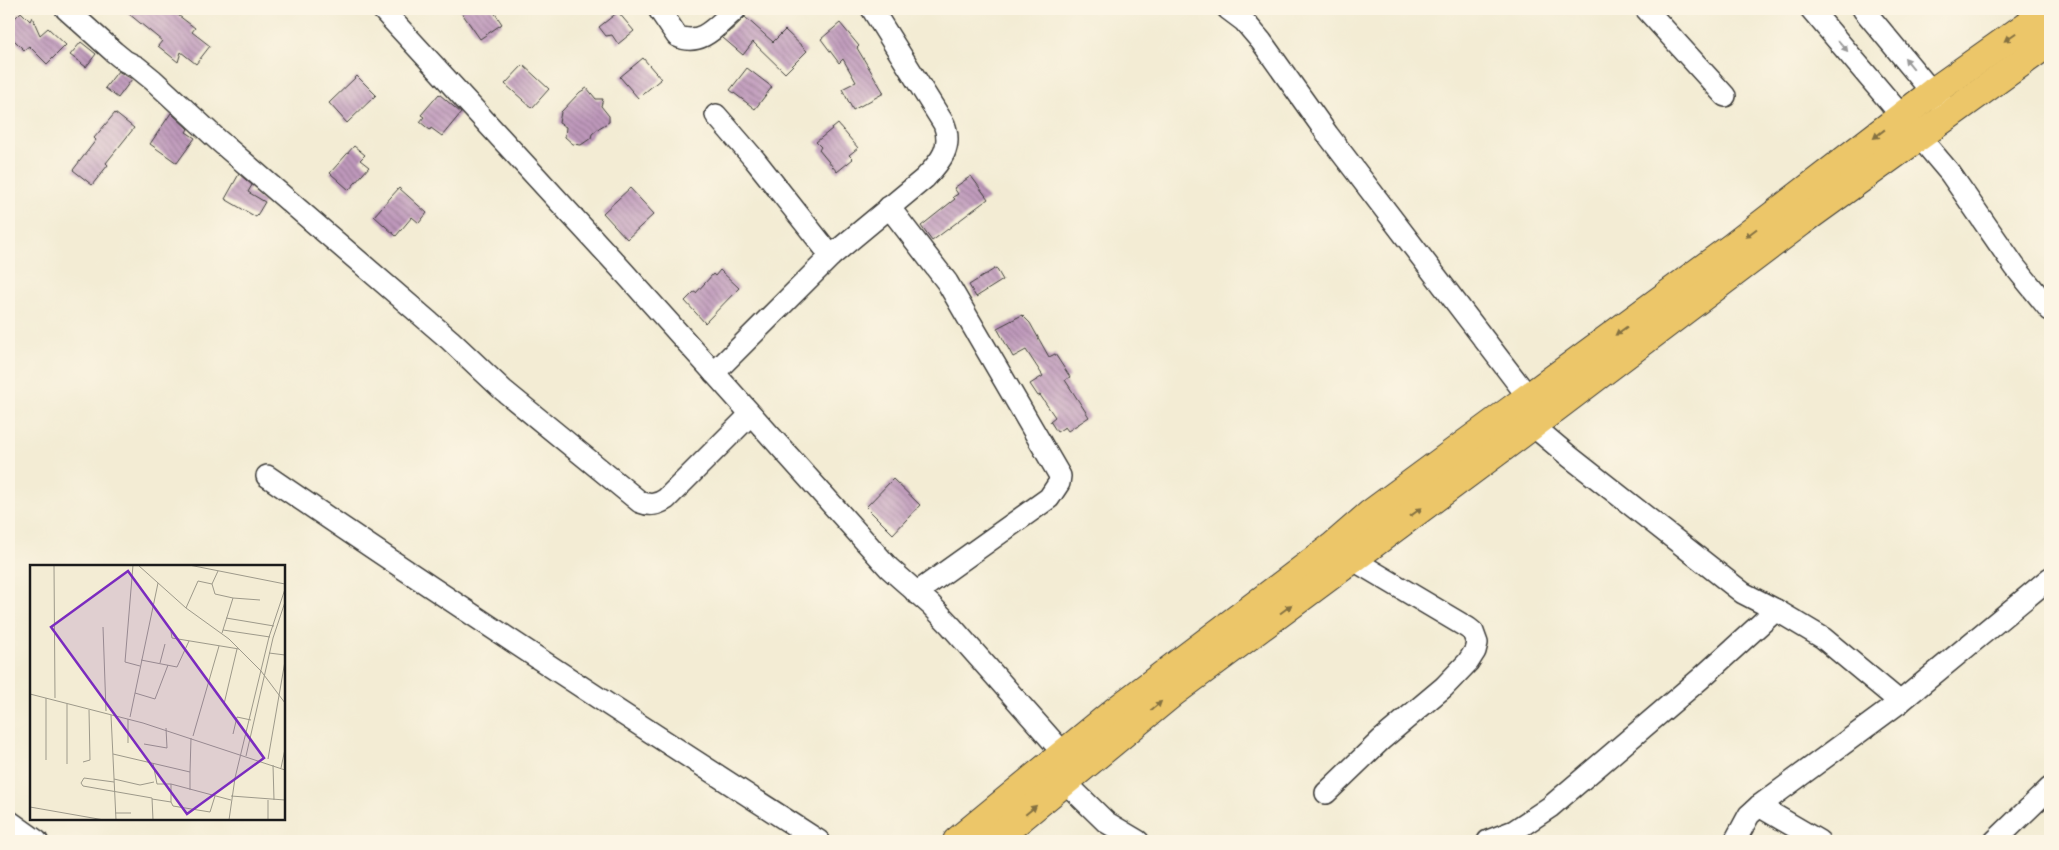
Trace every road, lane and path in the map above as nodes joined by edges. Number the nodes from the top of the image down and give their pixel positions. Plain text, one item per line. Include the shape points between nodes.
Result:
1 (66, 9) edge
2 (382, 9) edge
3 (736, 9) edge
4 (872, 9) edge
5 (1228, 9) edge
6 (1646, 9) edge
7 (1811, 9) edge
8 (1863, 9) edge
9 (2050, 9) edge
10 (660, 11) dead end
11 (2050, 42) edge
12 (1933, 92) junction
13 (1725, 96) dead end
14 (1951, 114) junction
15 (716, 115) dead end
16 (1902, 117) junction
17 (1919, 138) junction
18 (889, 208) junction
19 (831, 256) junction
20 (2050, 310) edge
21 (714, 373) junction
22 (1529, 398) junction
23 (750, 415) junction
24 (1532, 425) junction
25 (267, 476) dead end
26 (1341, 553) junction
27 (2050, 578) edge
28 (916, 593) junction
29 (1776, 610) junction
30 (1900, 702) junction
31 (1064, 754) junction
32 (1065, 782) junction
33 (2050, 788) edge
34 (1326, 793) dead end
35 (1759, 806) junction
36 (9, 821) edge
37 (1521, 836) edge
38 (37, 841) edge
39 (819, 841) edge
40 (957, 841) edge
41 (993, 841) edge
42 (1138, 841) edge
43 (1488, 841) edge
44 (1735, 841) edge
45 (1819, 841) edge
46 (1995, 841) edge

1 - 23 street via 125,61 153,80 503,390 640,502 658,504 666,499
2 - 21 street
3 - 10 street via 714,31 689,39 677,36
4 - 18 street via 948,133 946,152 939,163
5 - 22 street via 1244,21 1261,41 1334,143
6 - 13 street
7 -> 16 street
12 -> 8 street
9 -> 12 main road
11 - 14 main road
12 - 14 street
12 - 16 main road
14 - 17 main road
15 - 19 street
16 - 17 street
16 -> 22 main road
17 - 20 street via 1950,173 2015,267
17 - 24 main road via 1801,222
18 - 19 street
18 - 28 street via 947,282 1060,476 1049,498
19 - 21 street
21 - 23 street
22 - 26 main road via 1370,514
23 - 28 street via 889,568
26 -> 24 main road
24 - 29 street via 1735,587
25 - 39 street via 651,733
26 - 31 main road via 1180,661
32 -> 26 main road
26 - 34 street via 1468,628 1476,636 1477,643 1476,651 1468,662 1444,686
27 - 30 street
28 - 31 street via 951,626
29 - 30 street via 1823,638
29 - 37 street via 1729,655 1550,807
30 - 35 street
31 - 40 main road
41 -> 32 main road
32 - 42 street via 1106,822
33 - 46 street
35 - 44 street via 1749,815
35 - 45 street
36 - 38 street
37 - 43 street

